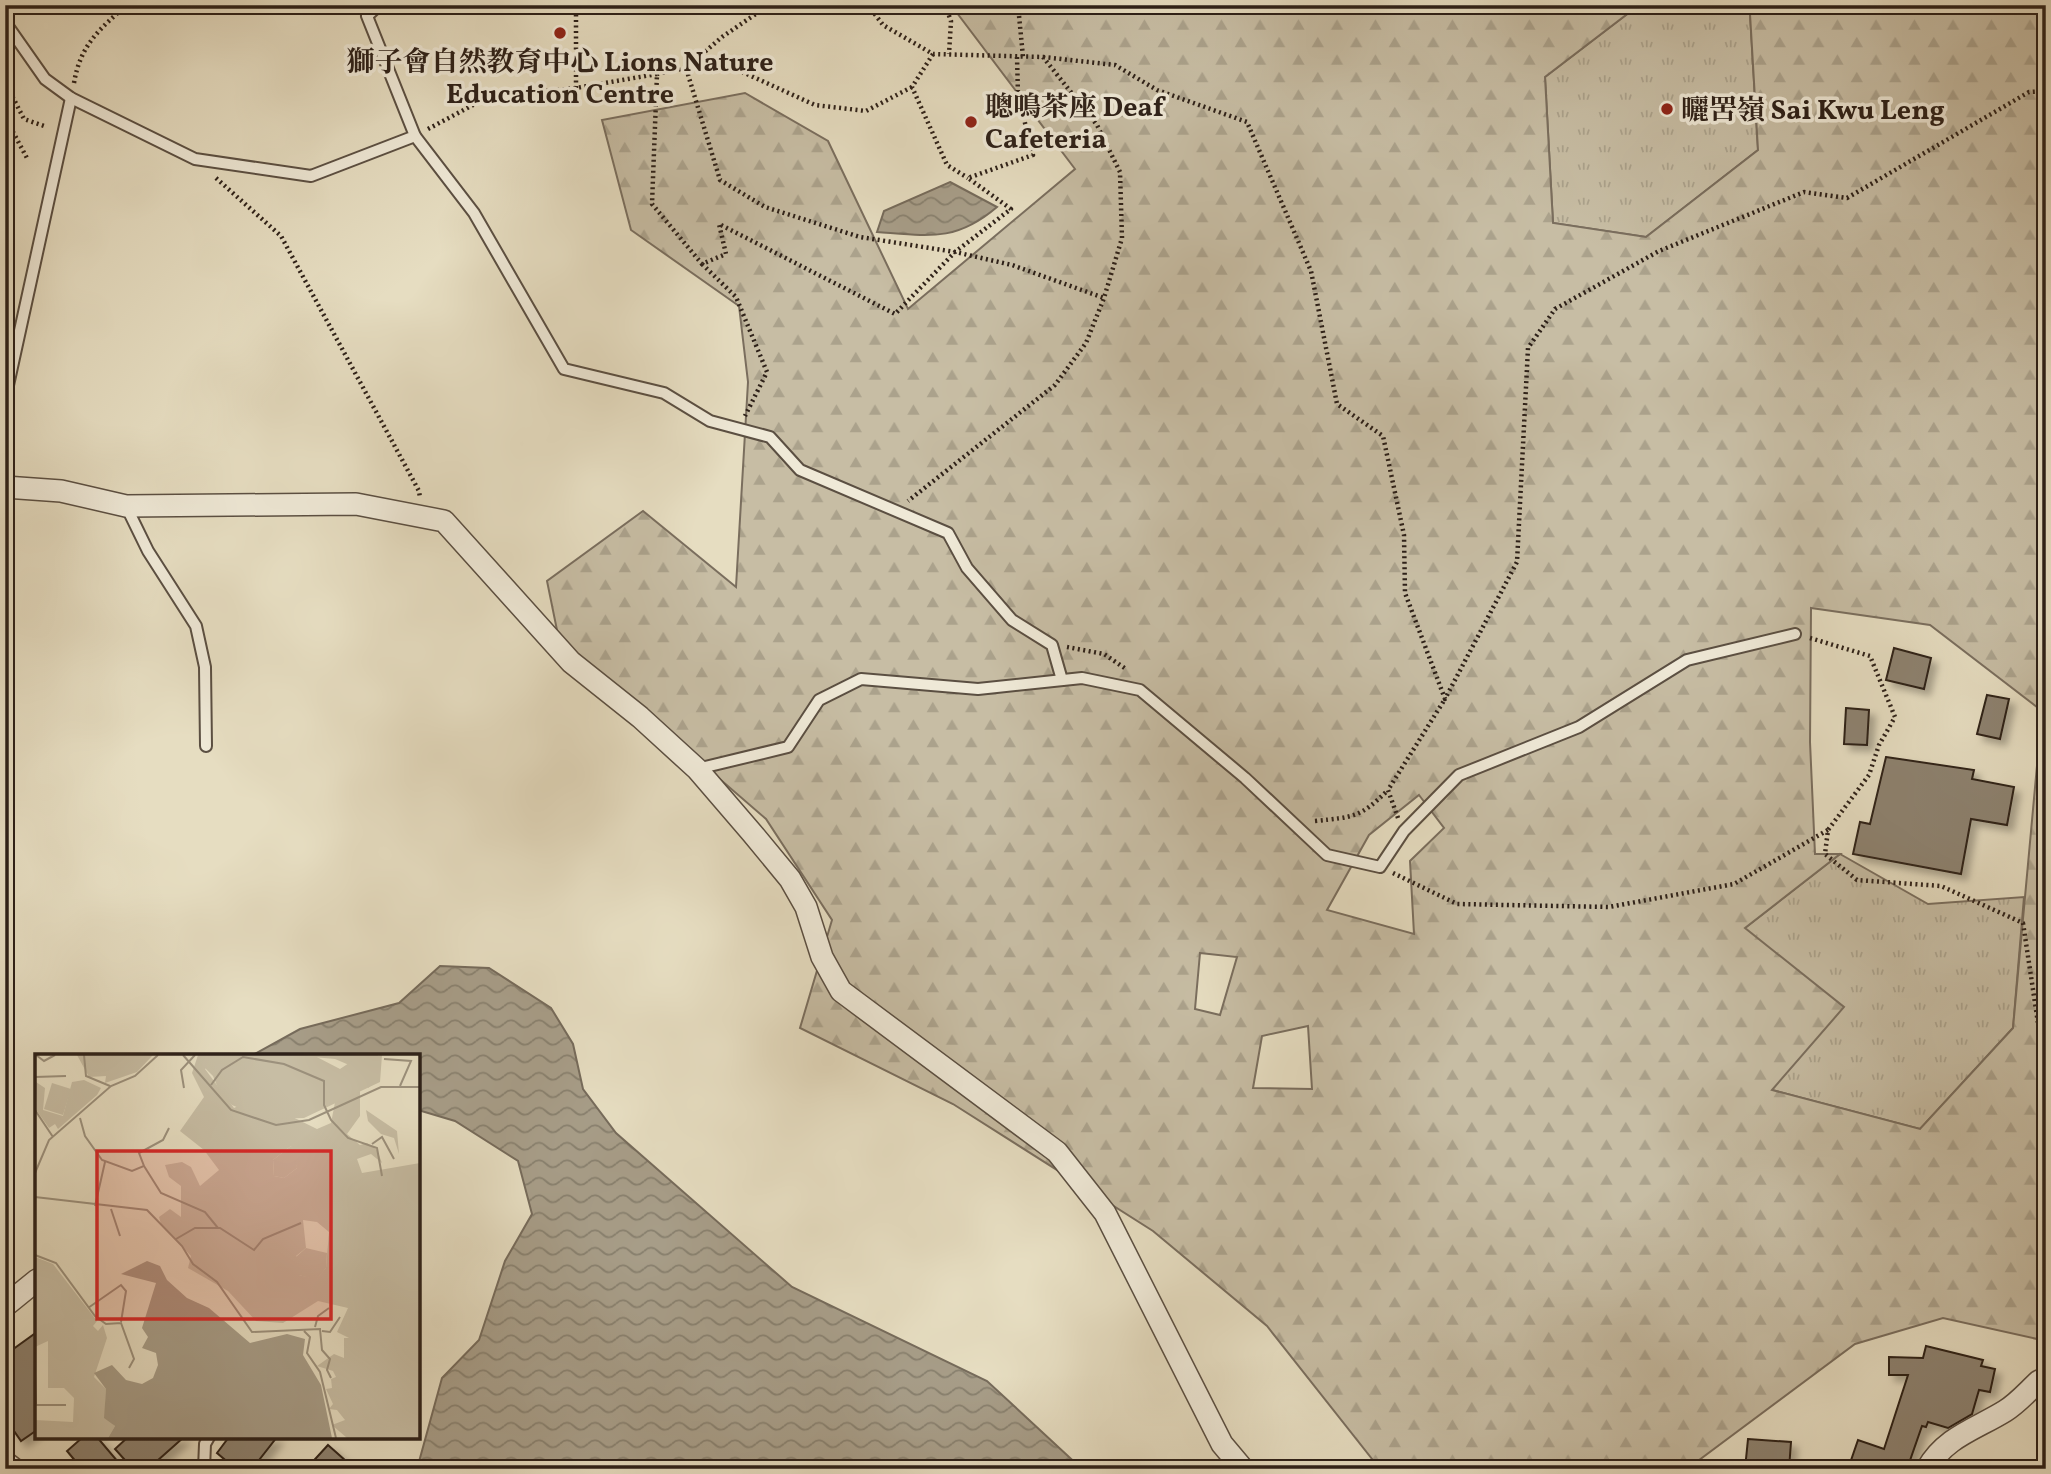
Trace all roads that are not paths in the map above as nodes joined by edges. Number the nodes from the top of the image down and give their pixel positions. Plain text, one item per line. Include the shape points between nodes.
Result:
1 (379, 5) edge
2 (5, 22) edge
3 (71, 98) junction
4 (415, 136) junction
5 (5, 398) edge
6 (5, 488) edge
7 (126, 506) junction
8 (1795, 634) road end
9 (1062, 680) junction
10 (206, 747) dead end
11 (697, 769) junction
12 (35, 1282) edge
13 (5, 1306) edge
14 (2039, 1381) dead end
15 (208, 1439) edge
16 (5, 1462) edge
17 (14, 1469) edge
18 (204, 1469) edge
19 (1243, 1469) edge
20 (1927, 1469) edge

1 - 4 lane via 367,16
2 - 3 lane via 45,79
3 - 4 lane via 195,159 311,176
3 - 5 lane
4 - 9 lane via 474,213 564,369 664,393 710,421 770,437 800,470 948,533 967,568 1012,620 1052,645
6 - 7 street via 61,491
7 - 10 lane via 148,551 196,626 205,667
7 - 11 street via 356,504 444,521 571,662
8 - 9 lane via 1687,660 1579,727 1459,775 1404,831 1380,867 1327,855 1140,690 1082,678
9 - 11 lane via 978,689 861,679 819,701 788,747
11 - 19 street via 790,879 841,991 1057,1152 1105,1213 1222,1444
12 - 13 street
14 - 20 street via 2007,1410 1950,1440
15 - 18 lane
16 - 17 street

